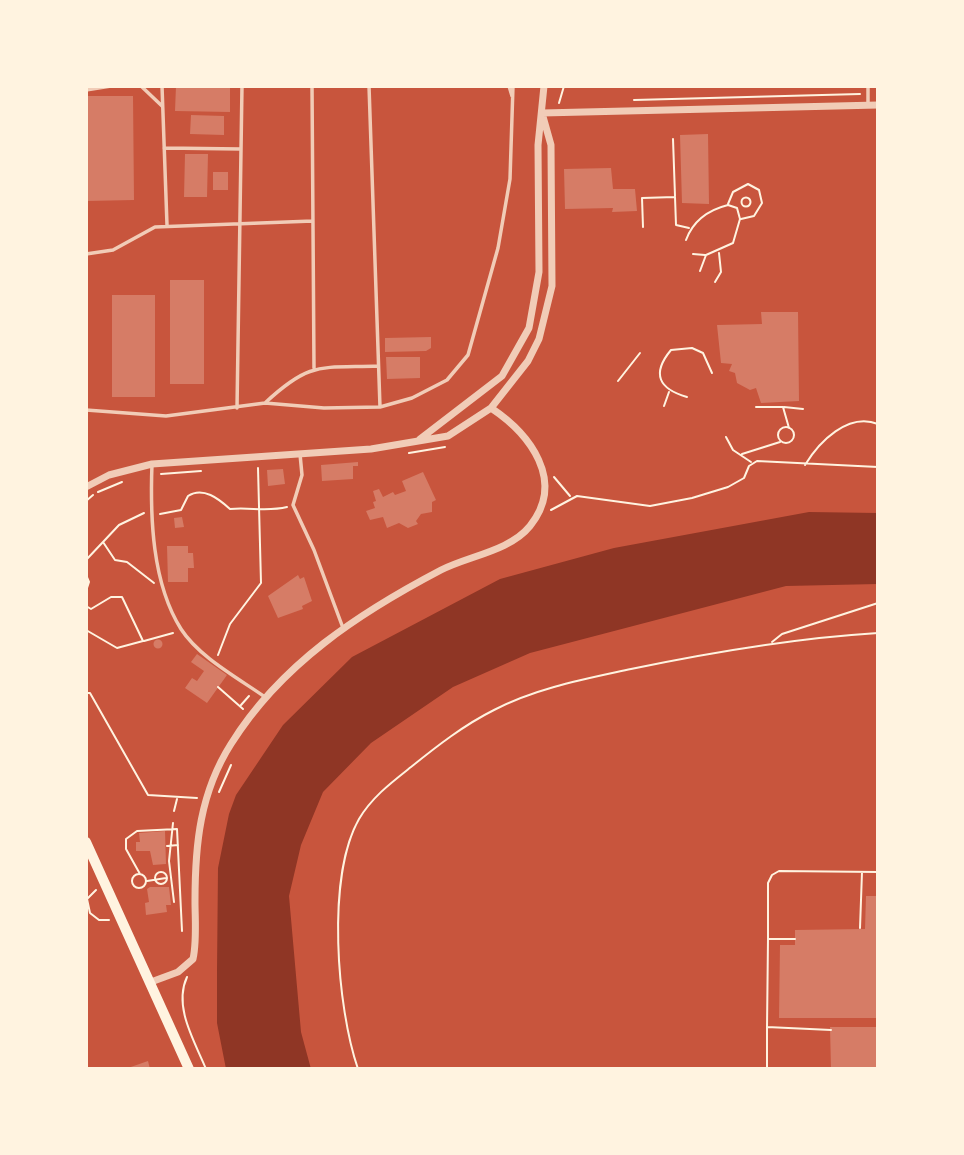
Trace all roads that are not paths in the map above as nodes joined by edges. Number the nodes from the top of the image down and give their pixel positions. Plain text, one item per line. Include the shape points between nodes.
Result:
1 (111, 86) edge
2 (141, 86) edge
3 (162, 86) edge
4 (242, 86) edge
5 (312, 86) edge
6 (369, 86) edge
7 (511, 86) edge
8 (544, 86) edge
9 (868, 86) edge
10 (86, 90) edge
11 (878, 104) edge
12 (868, 105) junction
13 (163, 106) junction
14 (542, 113) junction
15 (164, 148) junction
16 (240, 149) junction
17 (313, 222) junction
18 (239, 224) junction
19 (167, 225) junction
20 (86, 254) edge
21 (378, 366) junction
22 (314, 368) junction
23 (265, 403) junction
24 (380, 407) junction
25 (237, 408) junction
26 (491, 408) junction
27 (86, 410) edge
28 (419, 439) junction
29 (299, 452) junction
30 (152, 464) junction
31 (86, 487) edge
32 (343, 628) junction
33 (265, 697) junction
34 (86, 842) edge
35 (151, 982) junction
36 (189, 1069) edge

1 - 10 lane
2 - 13 lane
3 - 13 lane
4 - 16 lane
5 - 17 lane
6 - 21 lane
7 - 24 lane via 508,204 468,355 456,372 436,387
8 - 14 street
9 - 12 lane
11 - 12 street
12 - 14 street
13 - 15 lane
14 - 26 street via 551,145 552,286 539,340
14 - 28 street via 539,272 529,328 502,376
15 - 16 lane
15 - 19 lane
16 - 18 lane
17 - 18 lane
17 - 22 lane
18 - 19 lane
18 - 25 lane
19 - 20 lane via 140,233 106,252
21 - 22 lane
21 - 24 lane
22 - 23 lane via 291,380
23 - 24 lane
23 - 25 lane
25 - 27 lane via 166,416
26 - 28 street via 448,436
26 - 32 street via 523,434 542,465 543,499 532,524 515,540 442,570
28 - 29 street via 371,449
29 - 30 street
29 - 32 lane via 301,480 293,505
30 - 31 street via 109,475
30 - 33 lane via 155,547 181,629 214,661
32 - 33 street
33 - 35 street via 222,758 200,816 193,959 178,972
34 - 35 main road
35 - 36 main road

